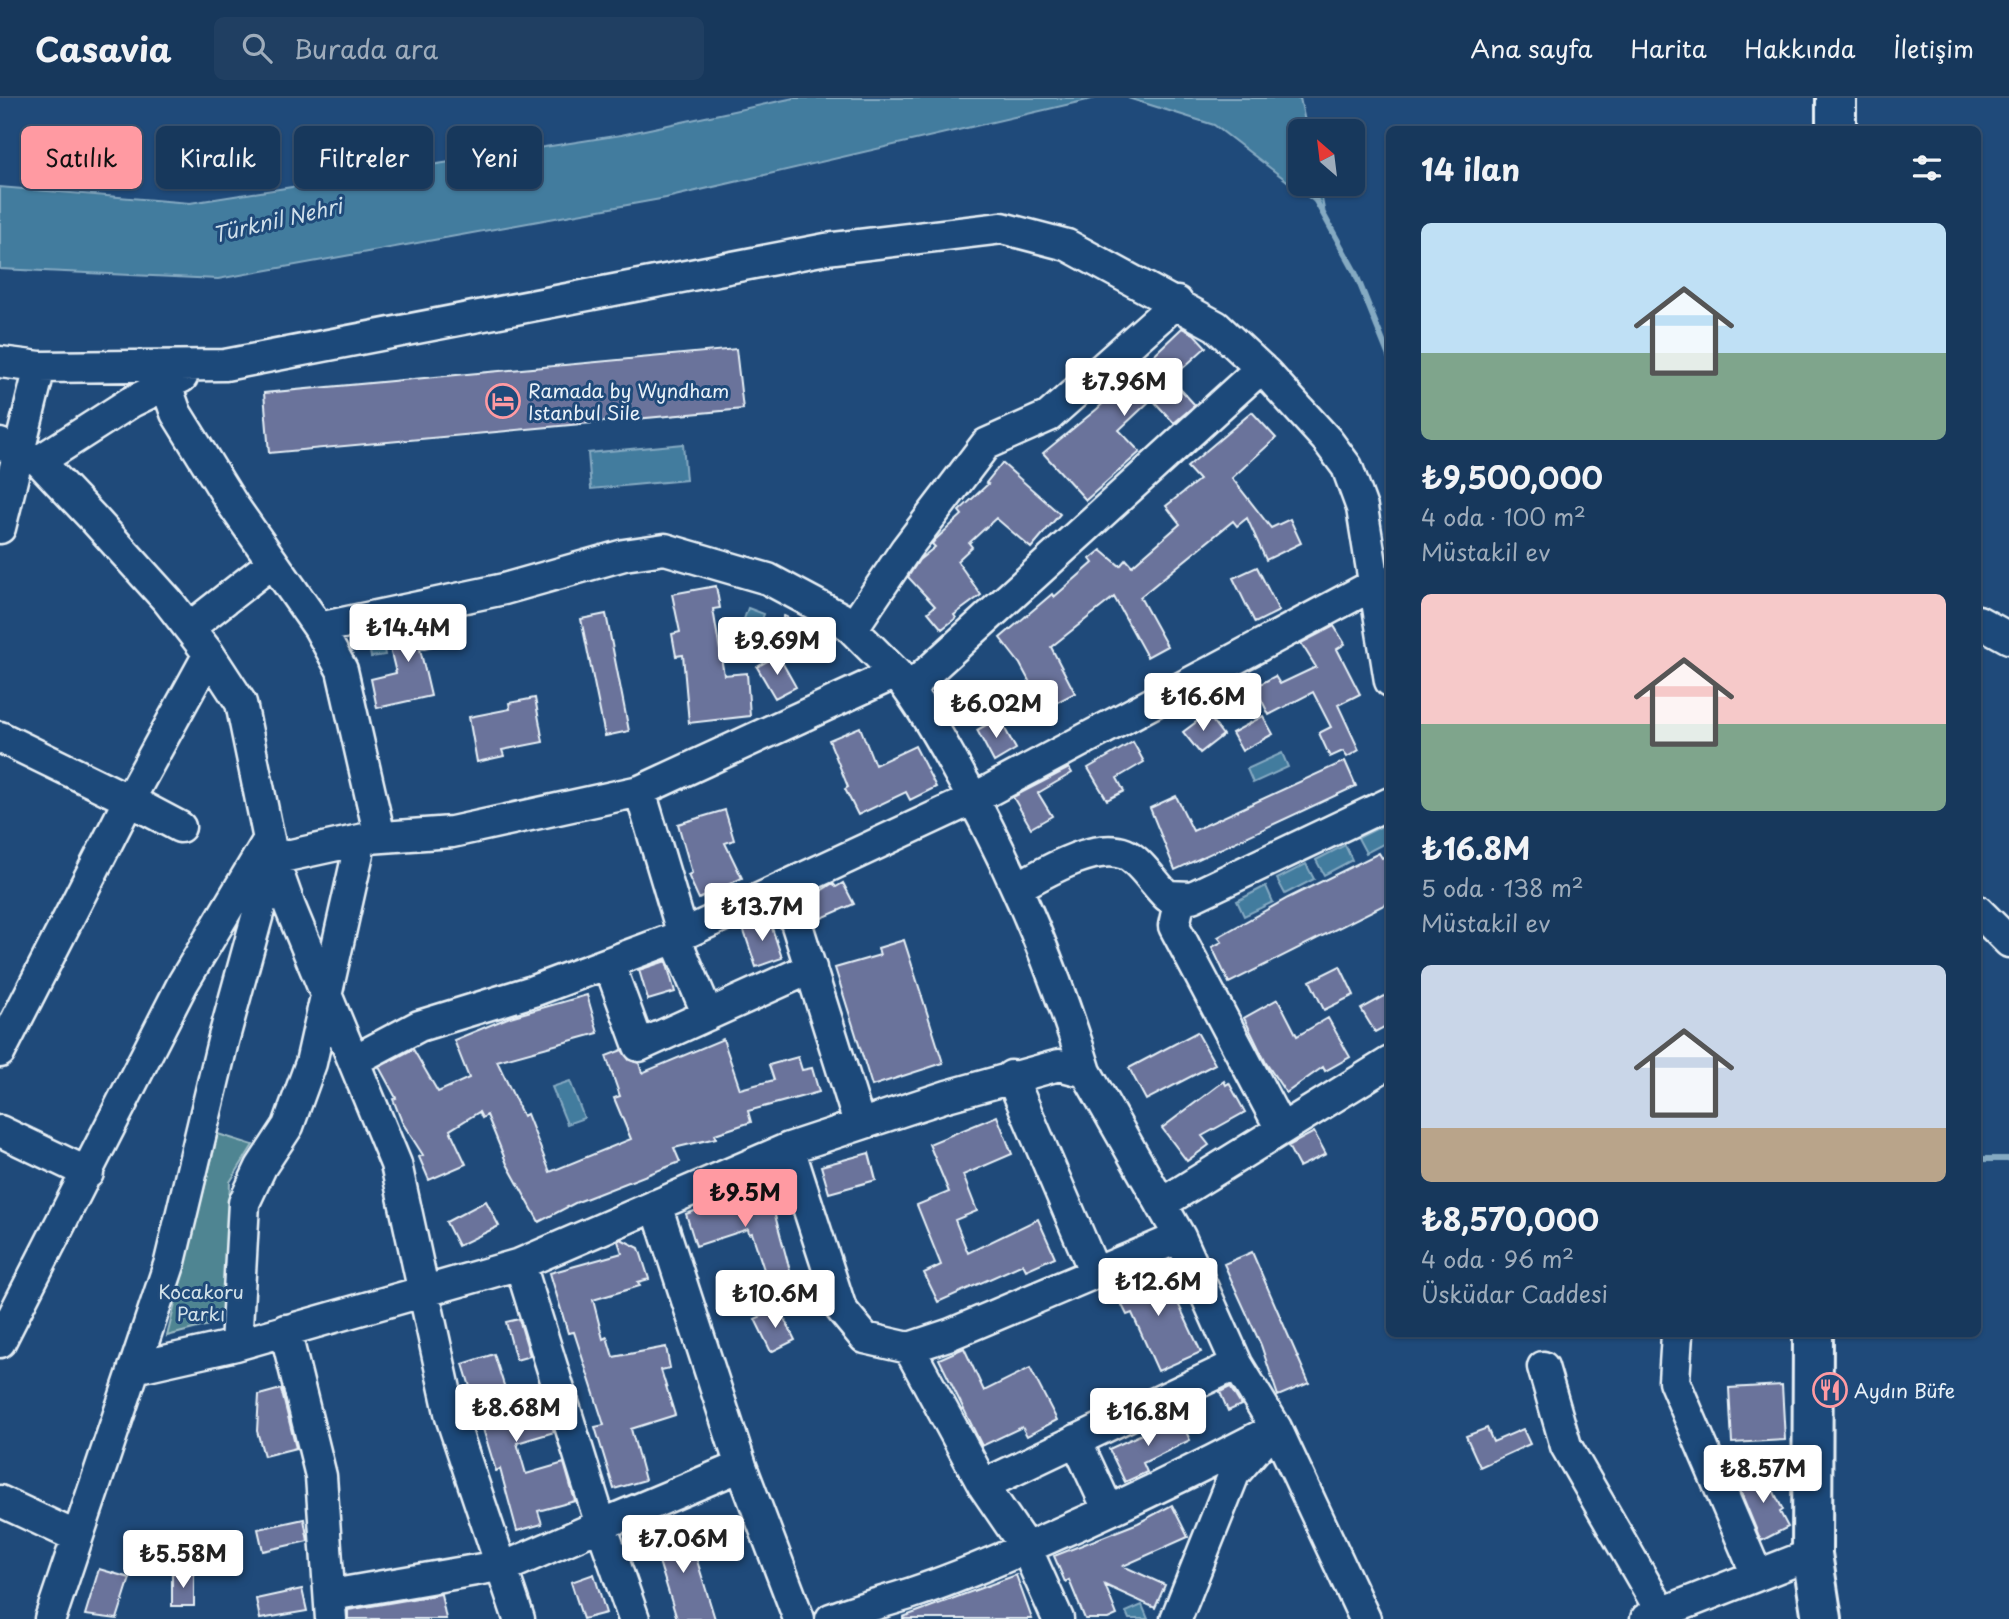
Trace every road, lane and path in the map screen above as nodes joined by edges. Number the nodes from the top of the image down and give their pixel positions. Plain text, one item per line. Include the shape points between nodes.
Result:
1 (1836, 98) edge
2 (1836, 126) edge
3 (1177, 302) junction
4 (0, 362) edge
5 (204, 365) junction
6 (40, 367) junction
7 (1261, 368) junction
8 (166, 384) junction
9 (20, 452) edge
10 (0, 528) edge
11 (273, 562) junction
12 (1375, 584) junction
13 (1981, 623) edge
14 (190, 628) junction
15 (319, 628) junction
16 (852, 629) junction
17 (2009, 638) edge
18 (209, 653) junction
19 (1386, 655) edge
20 (902, 681) junction
21 (0, 737) edge
22 (640, 791) junction
23 (973, 799) junction
24 (129, 800) junction
25 (1386, 805) edge
26 (180, 827) dead end
27 (371, 839) junction
28 (271, 849) junction
29 (785, 887) junction
30 (1018, 887) junction
31 (1180, 898) junction
32 (1981, 914) edge
33 (679, 937) junction
34 (2009, 942) edge
35 (609, 964) junction
36 (811, 968) junction
37 (325, 993) junction
38 (708, 1015) junction
39 (315, 1043) junction
40 (351, 1050) junction
41 (0, 1052) edge
42 (1386, 1064) edge
43 (1086, 1072) junction
44 (1012, 1076) junction
45 (859, 1123) junction
46 (1281, 1129) junction
47 (0, 1131) edge
48 (789, 1148) junction
49 (88, 1173) junction
50 (1161, 1204) junction
51 (656, 1205) junction
52 (1180, 1237) junction
53 (520, 1264) junction
54 (1095, 1273) junction
55 (425, 1289) junction
56 (285, 1331) junction
57 (1677, 1337) edge
58 (1813, 1337) edge
59 (0, 1342) edge
60 (236, 1345) junction
61 (909, 1348) junction
62 (1237, 1364) junction
63 (1543, 1367) dead end
64 (134, 1368) junction
65 (1276, 1427) junction
66 (1076, 1440) junction
67 (741, 1466) junction
68 (983, 1485) junction
69 (0, 1501) edge
70 (1108, 1509) junction
71 (601, 1525) junction
72 (75, 1536) junction
73 (1026, 1548) junction
74 (1812, 1554) junction
75 (500, 1568) junction
76 (1757, 1575) junction
77 (331, 1607) edge
78 (1654, 1616) edge
79 (50, 1619) edge
80 (519, 1619) edge
81 (634, 1619) edge
82 (799, 1619) edge
83 (831, 1619) edge
84 (1058, 1619) edge
85 (1176, 1619) edge
86 (1365, 1619) edge
87 (1822, 1619) edge

1 - 2 main road
3 - 5 street via 1067,245 1002,228 826,250 225,365
3 - 7 street via 1216,326
3 - 16 street via 1049,416 986,444
4 - 6 street
5 - 6 street
5 - 8 street
6 - 9 street
7 - 12 street via 1347,467 1362,508
7 - 20 street
8 - 9 street
8 - 11 street via 176,413
9 - 10 street
9 - 14 street via 150,580
11 - 14 street
11 - 15 street
12 - 19 street
12 - 23 street
13 - 17 street
14 - 18 street
15 - 16 street via 665,549 768,579 841,618
15 - 27 street via 342,670
16 - 20 street
18 - 24 street
18 - 28 street via 241,703
20 - 22 street
20 - 23 street via 921,704
21 - 24 street
22 - 27 street via 452,832
22 - 33 street
23 - 29 street
23 - 30 street
24 - 26 street
24 - 41 street
25 - 31 street via 1192,897
27 - 28 street
27 - 37 street
28 - 37 street
28 - 49 street via 183,983
28 - 64 street via 170,1262
29 - 33 street
29 - 36 street
30 - 31 street via 1078,857 1107,852 1126,854 1167,896
30 - 43 street via 1057,978
31 - 46 street via 1174,926
32 - 34 street
33 - 35 street
33 - 38 street
35 - 38 street via 639,1046
35 - 40 street
36 - 38 street
36 - 45 street
37 - 39 street
37 - 40 street
39 - 40 street
39 - 60 street via 288,1126 244,1203
40 - 55 street via 396,1164
42 - 46 street
43 - 44 street via 1059,1065
43 - 50 street
44 - 45 street
44 - 54 street
45 - 48 street
46 - 50 street
47 - 49 street
48 - 51 street
48 - 61 street via 841,1309 865,1338
49 - 59 street
50 - 52 street
51 - 53 street
51 - 67 street
52 - 54 street
52 - 62 street
53 - 55 street
53 - 71 street
54 - 61 street
55 - 56 street
55 - 75 street via 451,1417
56 - 60 street
56 - 77 street via 321,1476
57 - 76 street via 1674,1381
58 - 74 main road
60 - 64 street
61 - 68 street
62 - 65 street
62 - 66 street
63 - 78 street via 1566,1446
64 - 72 street
65 - 70 street via 1158,1489
65 - 85 street via 1234,1474
65 - 86 street
66 - 68 street
66 - 70 street
67 - 71 street
67 - 82 street
68 - 73 street
69 - 72 street
70 - 73 street
71 - 75 street
71 - 81 street
72 - 79 street
73 - 83 street via 913,1593
73 - 84 street
74 - 76 street
74 - 87 main road
75 - 77 street
75 - 80 street
76 - 78 street

